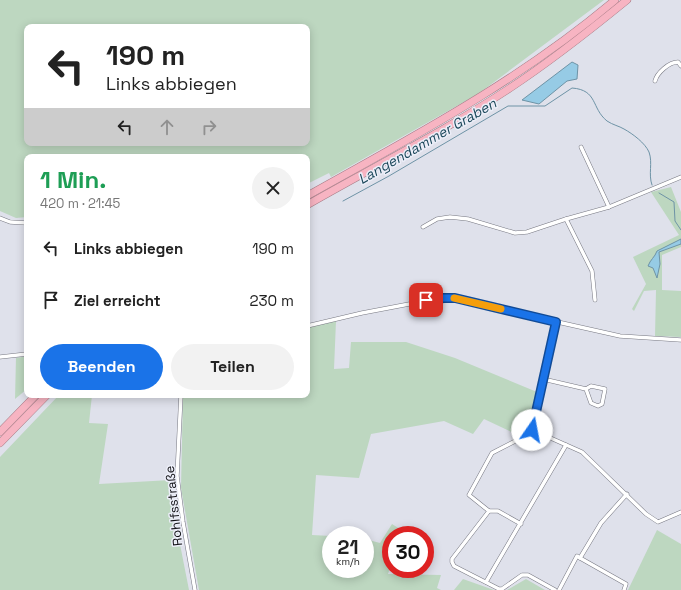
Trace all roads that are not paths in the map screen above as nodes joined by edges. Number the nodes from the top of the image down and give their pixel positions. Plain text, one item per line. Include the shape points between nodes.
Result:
1 (610, 0) edge
2 (615, 0) edge
3 (627, 0) edge
4 (581, 28) junction
5 (681, 66) edge
6 (655, 81) dead end
7 (581, 147) dead end
8 (681, 177) edge
9 (310, 194) edge
10 (310, 203) edge
11 (609, 207) junction
12 (0, 218) edge
13 (566, 219) junction
14 (24, 223) edge
15 (423, 227) dead end
16 (595, 300) dead end
17 (556, 322) junction
18 (310, 325) edge
19 (681, 340) edge
20 (24, 354) edge
21 (0, 357) edge
22 (543, 379) junction
23 (586, 389) junction
24 (33, 398) edge
25 (44, 398) edge
26 (181, 398) edge
27 (0, 432) edge
28 (531, 433) junction
29 (0, 443) edge
30 (566, 445) junction
31 (627, 494) junction
32 (489, 511) junction
33 (681, 512) edge
34 (521, 524) junction
35 (580, 558) junction
36 (486, 582) junction
37 (195, 590) edge
38 (554, 590) edge
39 (559, 590) edge
40 (624, 590) edge

1 - 4 highway via 583,22
2 - 4 highway
3 - 10 highway via 552,59 498,95 438,132
4 - 9 highway via 518,74 463,109
5 - 6 street via 678,62 673,62 657,75
7 - 11 street
8 - 11 street
11 - 13 street
12 - 14 street
13 - 15 street via 521,233 450,217 437,219
13 - 16 street via 592,271
17 - 18 street via 446,297 362,312
17 - 19 street via 620,336
17 - 22 street
20 - 21 street
22 - 23 street
22 - 28 street
23 - 23 street via 591,386 605,389 602,404 598,406 591,403
24 - 27 highway
25 - 29 highway
26 - 37 street, Rohlfsstraße via 177,476
28 - 30 street via 546,436
28 - 32 street via 492,453 470,492 472,499
30 - 31 street via 582,452
30 - 34 street
31 - 33 street via 646,514 658,522
31 - 35 street via 600,523
32 - 34 street via 498,510
32 - 36 street via 452,559 454,566
34 - 36 street
35 - 39 street via 577,556
35 - 40 street via 626,584
36 - 38 street via 502,589 522,575 528,575

